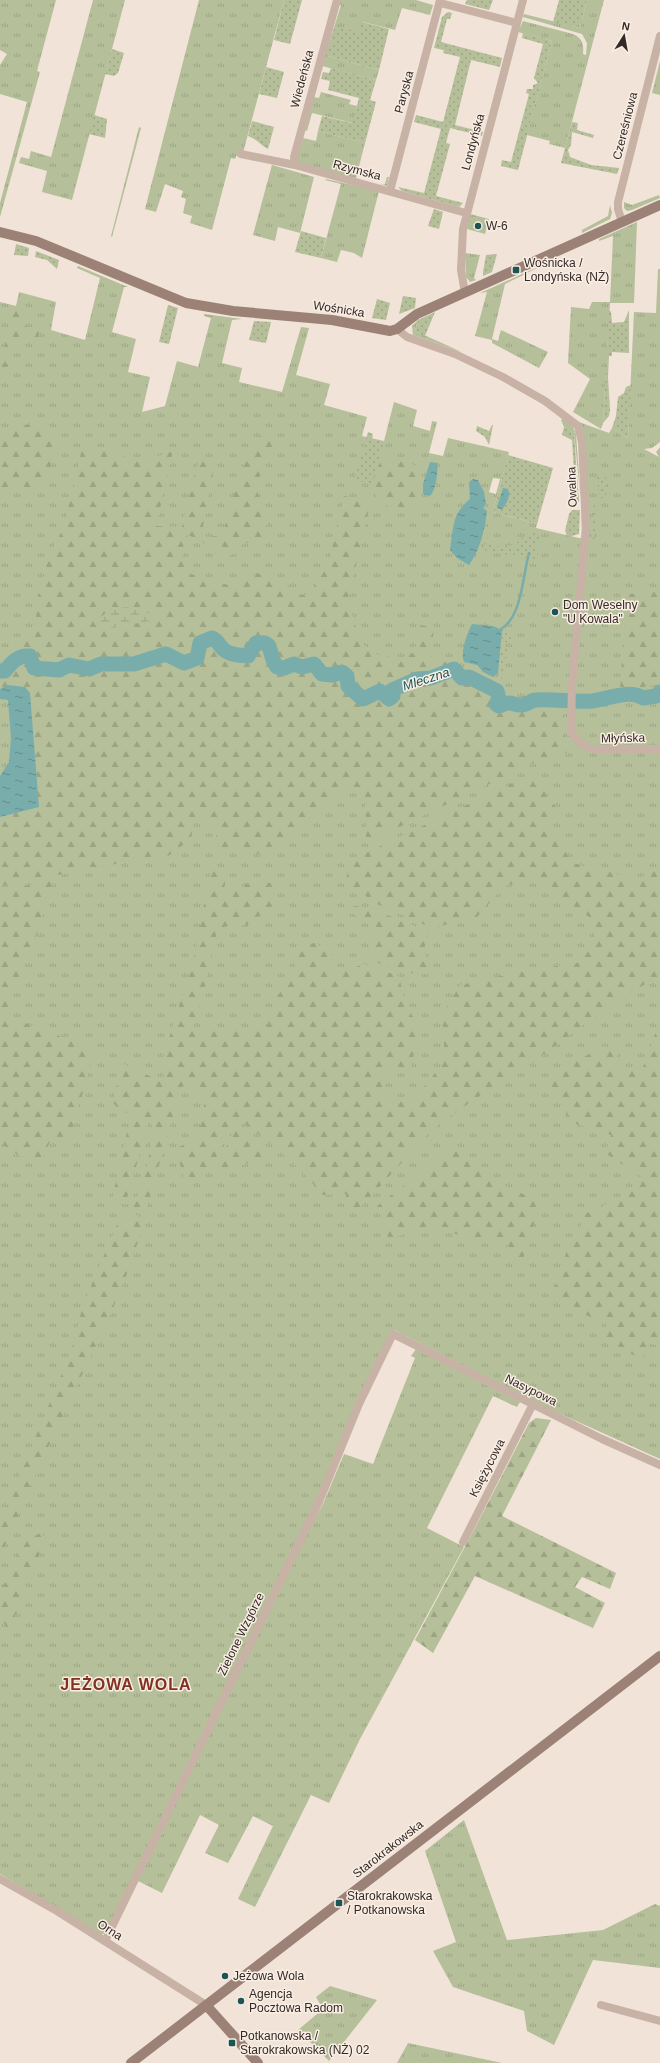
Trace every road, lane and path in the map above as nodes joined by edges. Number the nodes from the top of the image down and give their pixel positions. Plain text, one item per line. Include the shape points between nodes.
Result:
1 (337, 0) edge
2 (523, 0) edge
3 (440, 1) edge
4 (517, 23) junction
5 (660, 36) edge
6 (241, 154) dead end
7 (295, 165) junction
8 (390, 191) junction
9 (660, 205) edge
10 (466, 213) junction
11 (622, 222) junction
12 (0, 232) edge
13 (465, 293) junction
14 (397, 329) junction
15 (586, 747) joint
16 (660, 749) edge
17 (392, 1334) joint
18 (533, 1404) junction
19 (660, 1465) edge
20 (463, 1542) dead end
21 (660, 1656) edge
22 (0, 1879) edge
23 (105, 1941) junction
24 (601, 2005) dead end
25 (206, 2006) junction
26 (660, 2021) edge
27 (131, 2063) edge
28 (258, 2063) edge

1 - 7 street, Wiedeńska via 294,157
2 - 4 street, Londyńska
3 - 4 street
3 - 8 street, Paryska
4 - 10 street, Londyńska
5 - 11 street, Czereśniowa via 618,202
6 - 7 street, Rzymska
7 - 8 street, Rzymska
8 - 10 street, Rzymska
9 - 11 street
10 - 13 street, Londyńska via 461,247
11 - 13 street
12 - 14 street, Wośnicka via 36,241 186,303 232,312 332,320 390,331
13 - 14 street via 417,314
14 - 15 street, Owalna via 407,337 455,354 503,377 545,401 578,426 582,442 586,527 571,708 572,736
15 - 16 street, Młyńska via 597,750
17 - 18 street, Nasypowa
17 - 23 street, Zielone Wzgórze via 319,1502
18 - 19 street, Nasypowa
18 - 20 street, Księżycowa
21 - 25 street, Starokrakowska
22 - 23 street, Orna
23 - 25 street, Orna
24 - 26 street
25 - 27 street, Starokrakowska
25 - 28 street

